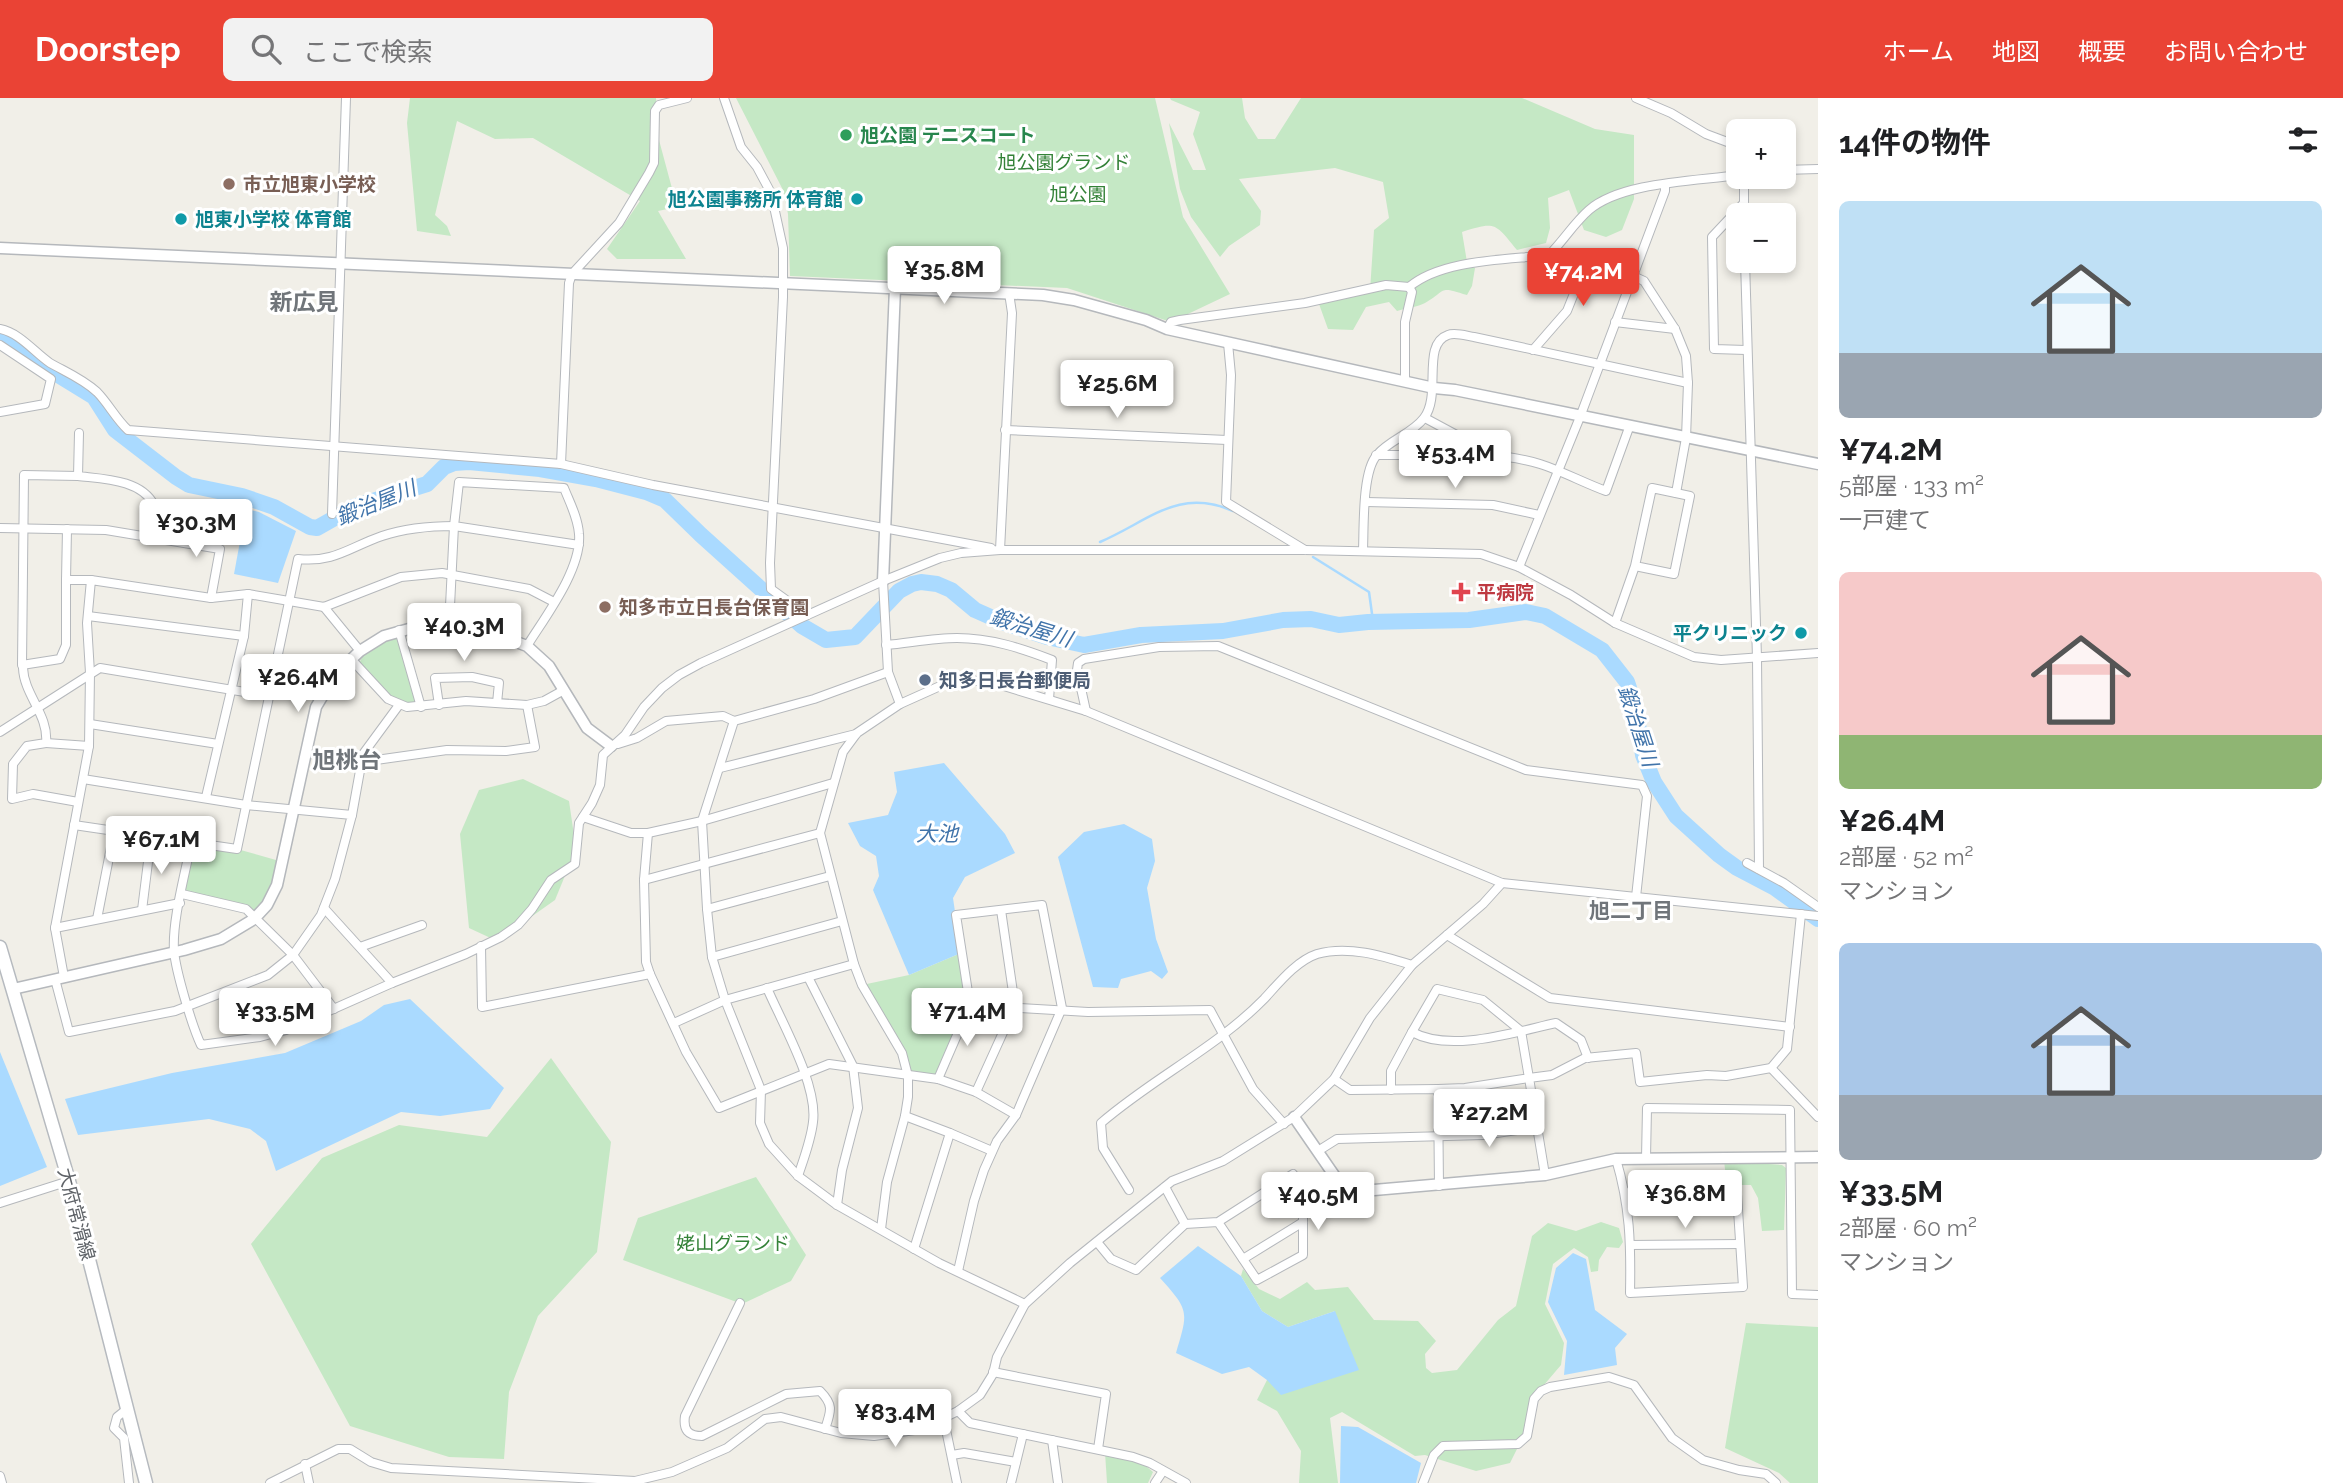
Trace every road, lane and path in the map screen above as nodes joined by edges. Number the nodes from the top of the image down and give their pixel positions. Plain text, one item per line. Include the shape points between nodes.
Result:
1 (346, 98) edge
2 (687, 98) edge
3 (724, 98) edge
4 (1636, 98) edge
5 (1726, 142) edge
6 (1796, 169) edge
7 (1818, 169) edge
8 (1726, 177) edge
9 (1665, 185) junction
10 (1744, 189) edge
11 (1744, 203) edge
12 (1726, 223) edge
13 (0, 248) edge
14 (341, 265) junction
15 (1745, 273) edge
16 (572, 274) junction
17 (1633, 276) junction
18 (783, 284) junction
19 (1409, 287) junction
20 (895, 288) junction
21 (1009, 293) junction
22 (1615, 321) junction
23 (1167, 329) junction
24 (1675, 329) junction
25 (0, 330) edge
26 (1228, 343) junction
27 (0, 345) edge
28 (1533, 350) junction
29 (1746, 350) junction
30 (1600, 365) junction
31 (1405, 381) junction
32 (1688, 383) junction
33 (1434, 388) junction
34 (0, 412) edge
35 (1580, 416) junction
36 (1425, 418) junction
37 (1630, 425) junction
38 (1006, 430) junction
39 (79, 433) dead end
40 (1686, 438) junction
41 (1227, 440) junction
42 (334, 446) junction
43 (1752, 450) junction
44 (1376, 455) junction
45 (1484, 455) junction
46 (561, 464) junction
47 (1818, 464) edge
48 (1558, 472) junction
49 (78, 476) junction
50 (1676, 493) junction
51 (1366, 502) junction
52 (774, 506) junction
53 (332, 514) dead end
54 (1539, 515) junction
55 (454, 526) junction
56 (885, 527) junction
57 (0, 528) edge
58 (22, 529) junction
59 (67, 530) junction
60 (157, 538) junction
61 (579, 545) junction
62 (1000, 550) junction
63 (1305, 550) junction
64 (1363, 550) junction
65 (1635, 566) junction
66 (1520, 567) junction
67 (452, 575) junction
68 (66, 580) junction
69 (91, 580) junction
70 (883, 581) junction
71 (248, 594) junction
72 (211, 598) junction
73 (290, 602) junction
74 (554, 602) junction
75 (324, 607) junction
76 (807, 615) junction
77 (88, 616) junction
78 (1615, 623) junction
79 (449, 626) junction
80 (399, 630) junction
81 (244, 636) junction
82 (886, 645) junction
83 (527, 646) junction
84 (360, 651) junction
85 (1818, 653) edge
86 (1757, 658) junction
87 (351, 659) junction
88 (23, 668) dead end
89 (888, 672) junction
90 (90, 673) junction
91 (230, 689) junction
92 (564, 690) junction
93 (269, 696) junction
94 (1049, 699) junction
95 (497, 703) junction
96 (901, 704) junction
97 (400, 705) junction
98 (439, 705) junction
99 (527, 705) junction
100 (421, 707) junction
101 (38, 708) junction
102 (1086, 711) junction
103 (734, 721) junction
104 (90, 724) junction
105 (0, 732) edge
106 (858, 733) junction
107 (46, 743) junction
108 (218, 744) junction
109 (89, 746) junction
110 (611, 746) junction
111 (362, 762) junction
112 (719, 768) junction
113 (83, 779) junction
114 (833, 783) junction
115 (206, 797) junction
116 (78, 802) junction
117 (246, 805) junction
118 (295, 808) junction
119 (352, 815) junction
120 (583, 817) junction
121 (702, 821) junction
122 (74, 825) junction
123 (114, 832) junction
124 (648, 833) junction
125 (820, 833) junction
126 (151, 838) junction
127 (191, 844) junction
128 (1747, 863) dead end
129 (706, 864) junction
130 (1759, 869) junction
131 (830, 876) junction
132 (644, 880) junction
133 (1502, 883) junction
134 (1636, 897) junction
135 (181, 898) junction
136 (1818, 906) edge
137 (324, 908) junction
138 (707, 909) junction
139 (142, 910) junction
140 (1001, 910) junction
141 (1802, 914) junction
142 (1818, 916) edge
143 (97, 919) junction
144 (254, 919) junction
145 (842, 921) junction
146 (422, 925) dead end
147 (55, 929) junction
148 (1447, 935) junction
149 (481, 946) junction
150 (0, 947) edge
151 (360, 947) junction
152 (174, 952) junction
153 (293, 955) junction
154 (712, 957) junction
155 (853, 964) junction
156 (1412, 965) junction
157 (650, 974) junction
158 (808, 977) junction
159 (60, 978) junction
160 (392, 982) junction
161 (767, 988) junction
162 (13, 989) junction
163 (725, 1000) junction
164 (970, 1005) junction
165 (1015, 1006) junction
166 (188, 1007) junction
167 (334, 1009) junction
168 (1062, 1009) junction
169 (674, 1023) junction
170 (1790, 1027) junction
171 (1412, 1031) junction
172 (1521, 1031) junction
173 (1223, 1035) junction
174 (1588, 1058) junction
175 (853, 1066) junction
176 (1771, 1068) junction
177 (804, 1072) junction
178 (908, 1076) junction
179 (1530, 1078) junction
180 (938, 1079) junction
181 (1334, 1079) junction
182 (1438, 1089) junction
183 (761, 1090) junction
184 (1391, 1090) junction
185 (976, 1092) junction
186 (1016, 1115) junction
187 (905, 1116) junction
188 (1294, 1117) junction
189 (1818, 1117) edge
190 (1284, 1124) junction
191 (1537, 1127) junction
192 (950, 1133) junction
193 (1438, 1138) junction
194 (992, 1151) junction
195 (1318, 1151) junction
196 (1791, 1157) junction
197 (1818, 1157) edge
198 (1616, 1158) junction
199 (1646, 1158) junction
200 (1545, 1175) junction
201 (798, 1176) junction
202 (69, 1181) junction
203 (1439, 1186) junction
204 (1165, 1187) junction
205 (1129, 1190) dead end
206 (1626, 1192) junction
207 (0, 1203) edge
208 (837, 1205) junction
209 (1303, 1222) junction
210 (1218, 1223) junction
211 (1185, 1224) junction
212 (881, 1230) junction
213 (1097, 1242) junction
214 (1740, 1244) junction
215 (1630, 1245) junction
216 (914, 1249) junction
217 (1243, 1259) junction
218 (958, 1270) junction
219 (1818, 1294) edge
220 (740, 1303) dead end
221 (1025, 1304) junction
222 (993, 1372) junction
223 (127, 1409) junction
224 (958, 1411) junction
225 (944, 1420) junction
226 (825, 1429) junction
227 (1023, 1434) junction
228 (1052, 1440) junction
229 (1098, 1449) junction
230 (952, 1455) junction
231 (1016, 1462) junction
232 (305, 1464) junction
233 (1163, 1471) junction
234 (0, 1476) edge
235 (615, 1481) edge
236 (2, 1483) edge
237 (129, 1483) edge
238 (146, 1483) edge
239 (270, 1483) edge
240 (309, 1483) edge
241 (957, 1483) edge
242 (1011, 1483) edge
243 (1058, 1483) edge
244 (1155, 1483) edge
245 (1186, 1483) edge
246 (1423, 1483) edge
247 (1776, 1483) edge

1 - 14 street
2 - 16 street via 659,105 655,111 654,163 649,173 619,223
3 - 18 street via 741,147 771,193 783,248
4 - 5 street
6 - 7 street
8 - 9 street
9 - 17 street
9 - 19 street via 1606,198 1590,208 1549,255 1449,268 1426,275
10 - 11 street
12 - 29 street via 1713,237 1714,349
13 - 14 street
14 - 16 street
14 - 42 street
15 - 29 street
16 - 18 street
16 - 46 street
17 - 22 street
17 - 24 street via 1644,281
17 - 28 street via 1585,266 1567,311
18 - 20 street
18 - 52 street
19 - 23 street via 1386,285 1305,303 1180,320
19 - 31 street
20 - 21 street
20 - 56 street
21 - 23 street via 1074,300
21 - 38 street
22 - 24 street
22 - 30 street
23 - 26 street
24 - 32 street via 1686,356
25 - 42 street via 9,331 47,361 88,384 128,430
26 - 31 street
26 - 41 street
27 - 34 street via 51,379 45,404
28 - 30 street
28 - 33 street via 1450,334 1438,341 1433,351
29 - 43 street
30 - 32 street
30 - 35 street
31 - 33 street
32 - 40 street
33 - 35 street
33 - 36 street
35 - 37 street
35 - 48 street
36 - 44 street
36 - 45 street via 1477,446
37 - 40 street
37 - 48 street via 1606,491
38 - 41 street
38 - 62 street
39 - 49 street
40 - 43 street
40 - 50 street
41 - 63 street via 1226,502
42 - 46 street
42 - 53 street
43 - 47 street
43 - 86 street
44 - 45 street
44 - 51 street via 1369,469
45 - 48 street via 1540,464
46 - 52 street
48 - 54 street
49 - 58 street via 24,475
49 - 60 street via 138,489 154,505
50 - 65 street via 1653,488
50 - 65 street via 1690,496 1674,574
51 - 54 street via 1493,505
51 - 64 street
52 - 56 street
52 - 76 street via 771,589
54 - 66 street
55 - 61 street
55 - 61 street via 459,482 564,488 575,514
55 - 67 street
55 - 73 street via 406,530 326,560 298,559
56 - 62 street
56 - 70 street
57 - 58 street
58 - 59 street
58 - 68 street via 22,665 60,659 66,645
59 - 60 street
59 - 68 street
60 - 72 street via 220,549
61 - 74 street via 571,572
62 - 63 street
62 - 70 street via 940,558
63 - 64 street
64 - 66 street via 1481,554
65 - 78 street
66 - 78 street
67 - 74 street via 529,589
67 - 75 street via 401,577
67 - 79 street
68 - 69 street
69 - 72 street
69 - 77 street
70 - 76 street
70 - 82 street
71 - 72 street
71 - 73 street
71 - 81 street
73 - 75 street
73 - 93 street
74 - 83 street
75 - 84 street
76 - 110 street via 679,675 653,697
77 - 81 street
77 - 90 street
78 - 86 street via 1694,657
79 - 80 street
79 - 83 street
80 - 84 street
80 - 100 street
81 - 91 street
82 - 89 street
82 - 94 street via 957,638 1025,649 1052,660
83 - 92 street via 549,666
84 - 87 street
85 - 86 street
86 - 130 street
87 - 97 street via 388,699
87 - 118 street via 335,675 316,707
88 - 101 street via 23,681
89 - 96 street
89 - 103 street
90 - 91 street via 100,667
90 - 101 street
90 - 104 street
91 - 93 street
91 - 108 street
92 - 99 street
92 - 110 street via 587,728
93 - 117 street
94 - 96 street via 969,680 949,682
94 - 102 street
95 - 98 street
95 - 98 street via 499,683 472,677 435,678
95 - 99 street
96 - 106 street
97 - 100 street
97 - 111 street via 363,754
98 - 100 street
99 - 111 street via 535,747 447,750
101 - 105 street
101 - 107 street via 47,730
102 - 133 street
102 - 134 street via 1077,670 1084,659 1158,647 1218,646 1526,770 1642,785 1647,796
103 - 110 street via 723,716 666,721
103 - 112 street
104 - 108 street
104 - 109 street
106 - 112 street
106 - 114 street via 843,752
107 - 109 street
107 - 116 street via 27,746 13,764 12,799 33,793
108 - 115 street
109 - 113 street
110 - 120 street via 603,755 600,785
111 - 119 street
112 - 121 street
113 - 115 street
113 - 116 street
114 - 121 street
114 - 125 street
115 - 117 street
116 - 122 street
117 - 118 street
117 - 127 street via 237,849
118 - 119 street
118 - 144 street via 277,885
119 - 137 street
120 - 124 street via 631,834
120 - 149 street via 575,864 551,880 518,925
121 - 124 street
121 - 129 street
122 - 123 street
122 - 147 street
123 - 126 street
123 - 143 street
124 - 132 street
125 - 129 street
125 - 131 street
126 - 127 street
126 - 139 street
127 - 135 street
128 - 130 street
129 - 132 street
129 - 138 street
130 - 136 street
131 - 138 street
131 - 145 street
132 - 157 street
133 - 134 street
133 - 148 street
134 - 141 street
135 - 139 street
135 - 144 street via 246,909
135 - 152 street
137 - 151 street
137 - 153 street
138 - 154 street
139 - 143 street
140 - 164 street via 956,915
140 - 165 street
140 - 168 street via 1042,905
141 - 142 street
141 - 170 street
143 - 147 street
144 - 152 street via 221,939
144 - 153 street
145 - 154 street
145 - 155 street
146 - 151 street
147 - 159 street
148 - 156 street
148 - 170 street via 1550,998
149 - 157 street via 482,1007
149 - 160 street
150 - 162 main road, 大府常滑線
151 - 160 street
152 - 159 street
152 - 166 street
153 - 166 street via 268,975
153 - 167 street
154 - 163 street
155 - 158 street
155 - 178 street via 902,1052
156 - 173 street via 1343,950 1315,955
156 - 181 street via 1370,1018
157 - 169 street
158 - 161 street
158 - 175 street
159 - 162 street
159 - 166 street via 69,1032
160 - 167 street
161 - 163 street
161 - 177 street
162 - 202 main road, 大府常滑線
163 - 169 street
163 - 183 street
164 - 165 street
164 - 180 street
165 - 168 street
165 - 185 street
166 - 167 street via 201,1045 273,1033
168 - 173 street via 1210,1010
168 - 186 street
169 - 183 street via 719,1108
170 - 176 street via 1787,1049
171 - 172 street via 1425,1039 1467,1040
171 - 172 street via 1437,989 1483,1000
171 - 184 street via 1391,1071
172 - 174 street via 1556,1023 1581,1040
172 - 179 street
173 - 190 street via 1253,1089
173 - 205 street via 1101,1123 1103,1148
174 - 176 street via 1636,1053 1640,1082
174 - 179 street via 1552,1075
175 - 177 street via 829,1064
175 - 178 street
175 - 208 street via 858,1108
176 - 189 street
177 - 183 street
177 - 201 street via 813,1097 814,1121
178 - 180 street
178 - 187 street
179 - 182 street
179 - 191 street
180 - 185 street
181 - 184 street via 1350,1090
181 - 188 street
182 - 184 street
182 - 193 street
183 - 201 street via 760,1123 769,1144
185 - 186 street
186 - 194 street
187 - 192 street
187 - 212 street via 887,1182
188 - 190 street
188 - 195 street
190 - 204 street via 1223,1161
191 - 193 street
191 - 200 street
192 - 194 street
192 - 216 street
193 - 195 street via 1337,1139
193 - 203 street
194 - 218 street via 974,1201
195 - 203 street via 1336,1178 1353,1188
196 - 197 street
196 - 199 street
196 - 199 street via 1790,1110 1647,1108
196 - 219 street via 1792,1294
198 - 199 street
198 - 200 street
198 - 206 street
200 - 203 street
201 - 208 street
202 - 207 street
202 - 223 main road, 大府常滑線
204 - 211 street
204 - 213 street
206 - 214 street via 1737,1194
206 - 215 street
208 - 212 street
209 - 210 street via 1303,1190 1293,1174
209 - 217 street
209 - 217 street via 1303,1255 1257,1280
210 - 211 street
210 - 217 street
211 - 213 street via 1136,1270 1111,1259
212 - 216 street
213 - 221 street
214 - 215 street
214 - 215 street via 1743,1287 1630,1293
216 - 218 street
218 - 221 street
220 - 226 street via 685,1416 687,1431 702,1436 786,1394 820,1391 831,1411
221 - 222 street
222 - 224 street via 980,1395
222 - 229 street via 1107,1394
223 - 237 street via 117,1417 114,1428 124,1438
223 - 238 main road, 大府常滑線
224 - 225 street
224 - 227 street via 970,1423
225 - 226 street via 874,1436
225 - 230 street
226 - 235 street via 781,1417 765,1419 727,1448 672,1472
227 - 228 street
227 - 231 street
228 - 229 street
228 - 243 street
229 - 233 street via 1143,1460
230 - 231 street
230 - 241 street
231 - 242 street
232 - 235 street via 338,1448 391,1468
232 - 239 street
232 - 240 street
233 - 244 street
233 - 245 street
234 - 236 street
246 - 247 street via 1434,1455 1443,1446 1518,1444 1527,1436 1534,1399 1541,1391 1609,1377 1634,1385 1672,1438 1703,1461 1766,1474

